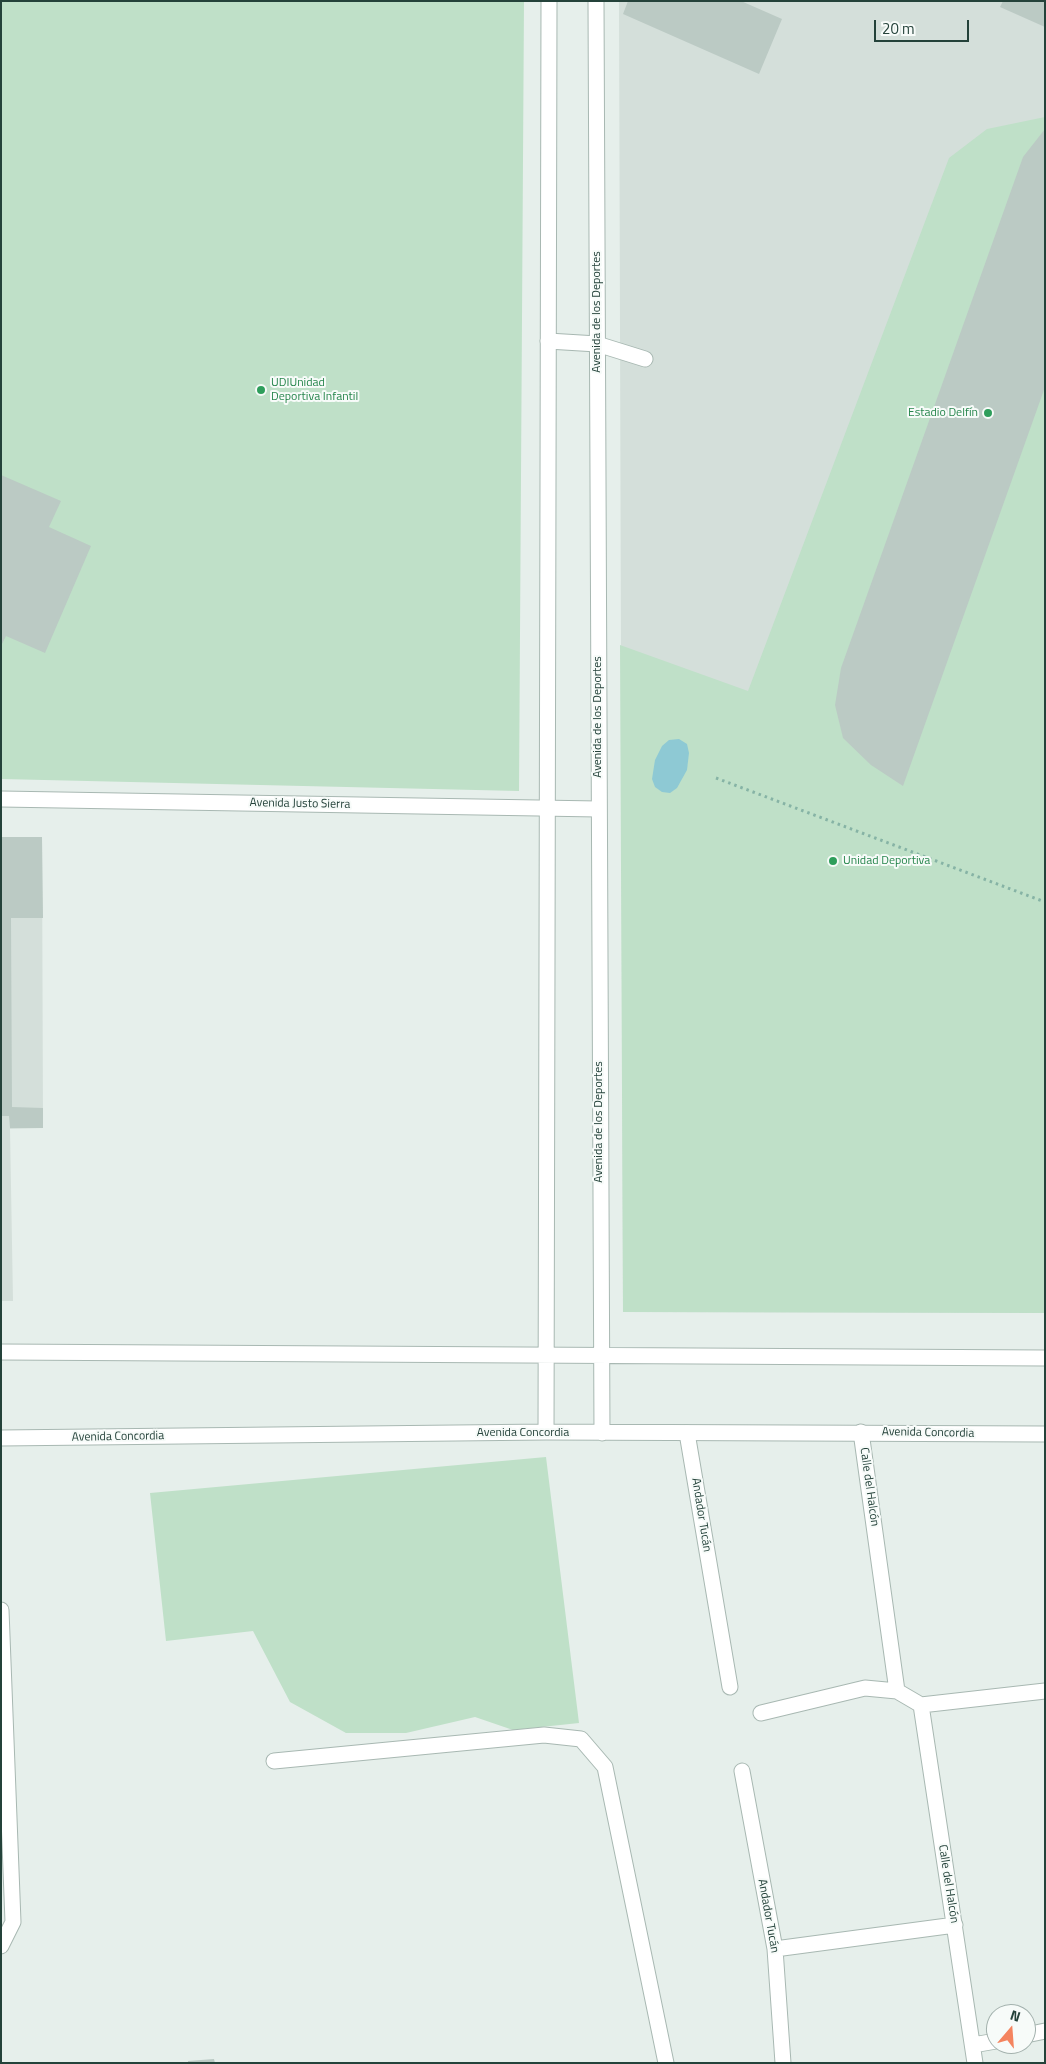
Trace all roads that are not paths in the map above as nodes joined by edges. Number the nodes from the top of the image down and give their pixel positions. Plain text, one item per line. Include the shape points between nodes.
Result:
1 (548, 1) edge
2 (596, 1) edge
3 (548, 341) junction
4 (597, 344) junction
5 (645, 359) dead end
6 (1, 800) edge
7 (547, 808) junction
8 (598, 809) junction
9 (1, 1352) edge
10 (546, 1356) junction
11 (600, 1356) junction
12 (1045, 1358) edge
13 (546, 1432) junction
14 (687, 1432) junction
15 (861, 1432) junction
16 (602, 1433) junction
17 (1045, 1434) edge
18 (1, 1438) edge
19 (1, 1610) edge
20 (730, 1687) dead end
21 (897, 1691) junction
22 (1045, 1691) edge
23 (921, 1705) junction
24 (761, 1712) dead end
25 (274, 1761) dead end
26 (742, 1771) dead end
27 (955, 1925) junction
28 (1, 1946) edge
29 (775, 1949) junction
30 (986, 2043) edge
31 (973, 2045) junction
32 (666, 2063) edge
33 (783, 2063) edge
34 (975, 2063) edge

1 - 3 street
2 - 4 street, Avenida de los Deportes
3 - 4 street
3 - 7 street
4 - 5 street
4 - 8 street, Avenida de los Deportes
6 - 7 street, Avenida Justo Sierra
7 - 8 street, Avenida Justo Sierra
7 - 10 street
8 - 11 street, Avenida de los Deportes
9 - 10 street
10 - 11 street
10 - 13 street
11 - 12 street
11 - 16 street, Avenida de los Deportes
13 - 16 street, Avenida Concordia
13 - 18 street, Avenida Concordia
14 - 15 street, Avenida Concordia
14 - 16 street, Avenida Concordia
14 - 20 street, Andador Tucán
15 - 17 street, Avenida Concordia
15 - 21 street, Calle del Halcón
19 - 28 street via 13,1922
21 - 23 street
21 - 24 street via 865,1688
22 - 23 street
23 - 27 street, Calle del Halcón
25 - 32 street via 544,1735 581,1739 605,1768
26 - 29 street, Andador Tucán
27 - 29 street
27 - 31 street, Calle del Halcón
29 - 33 street, Andador Tucán
30 - 31 street
31 - 34 street, Calle del Halcón

